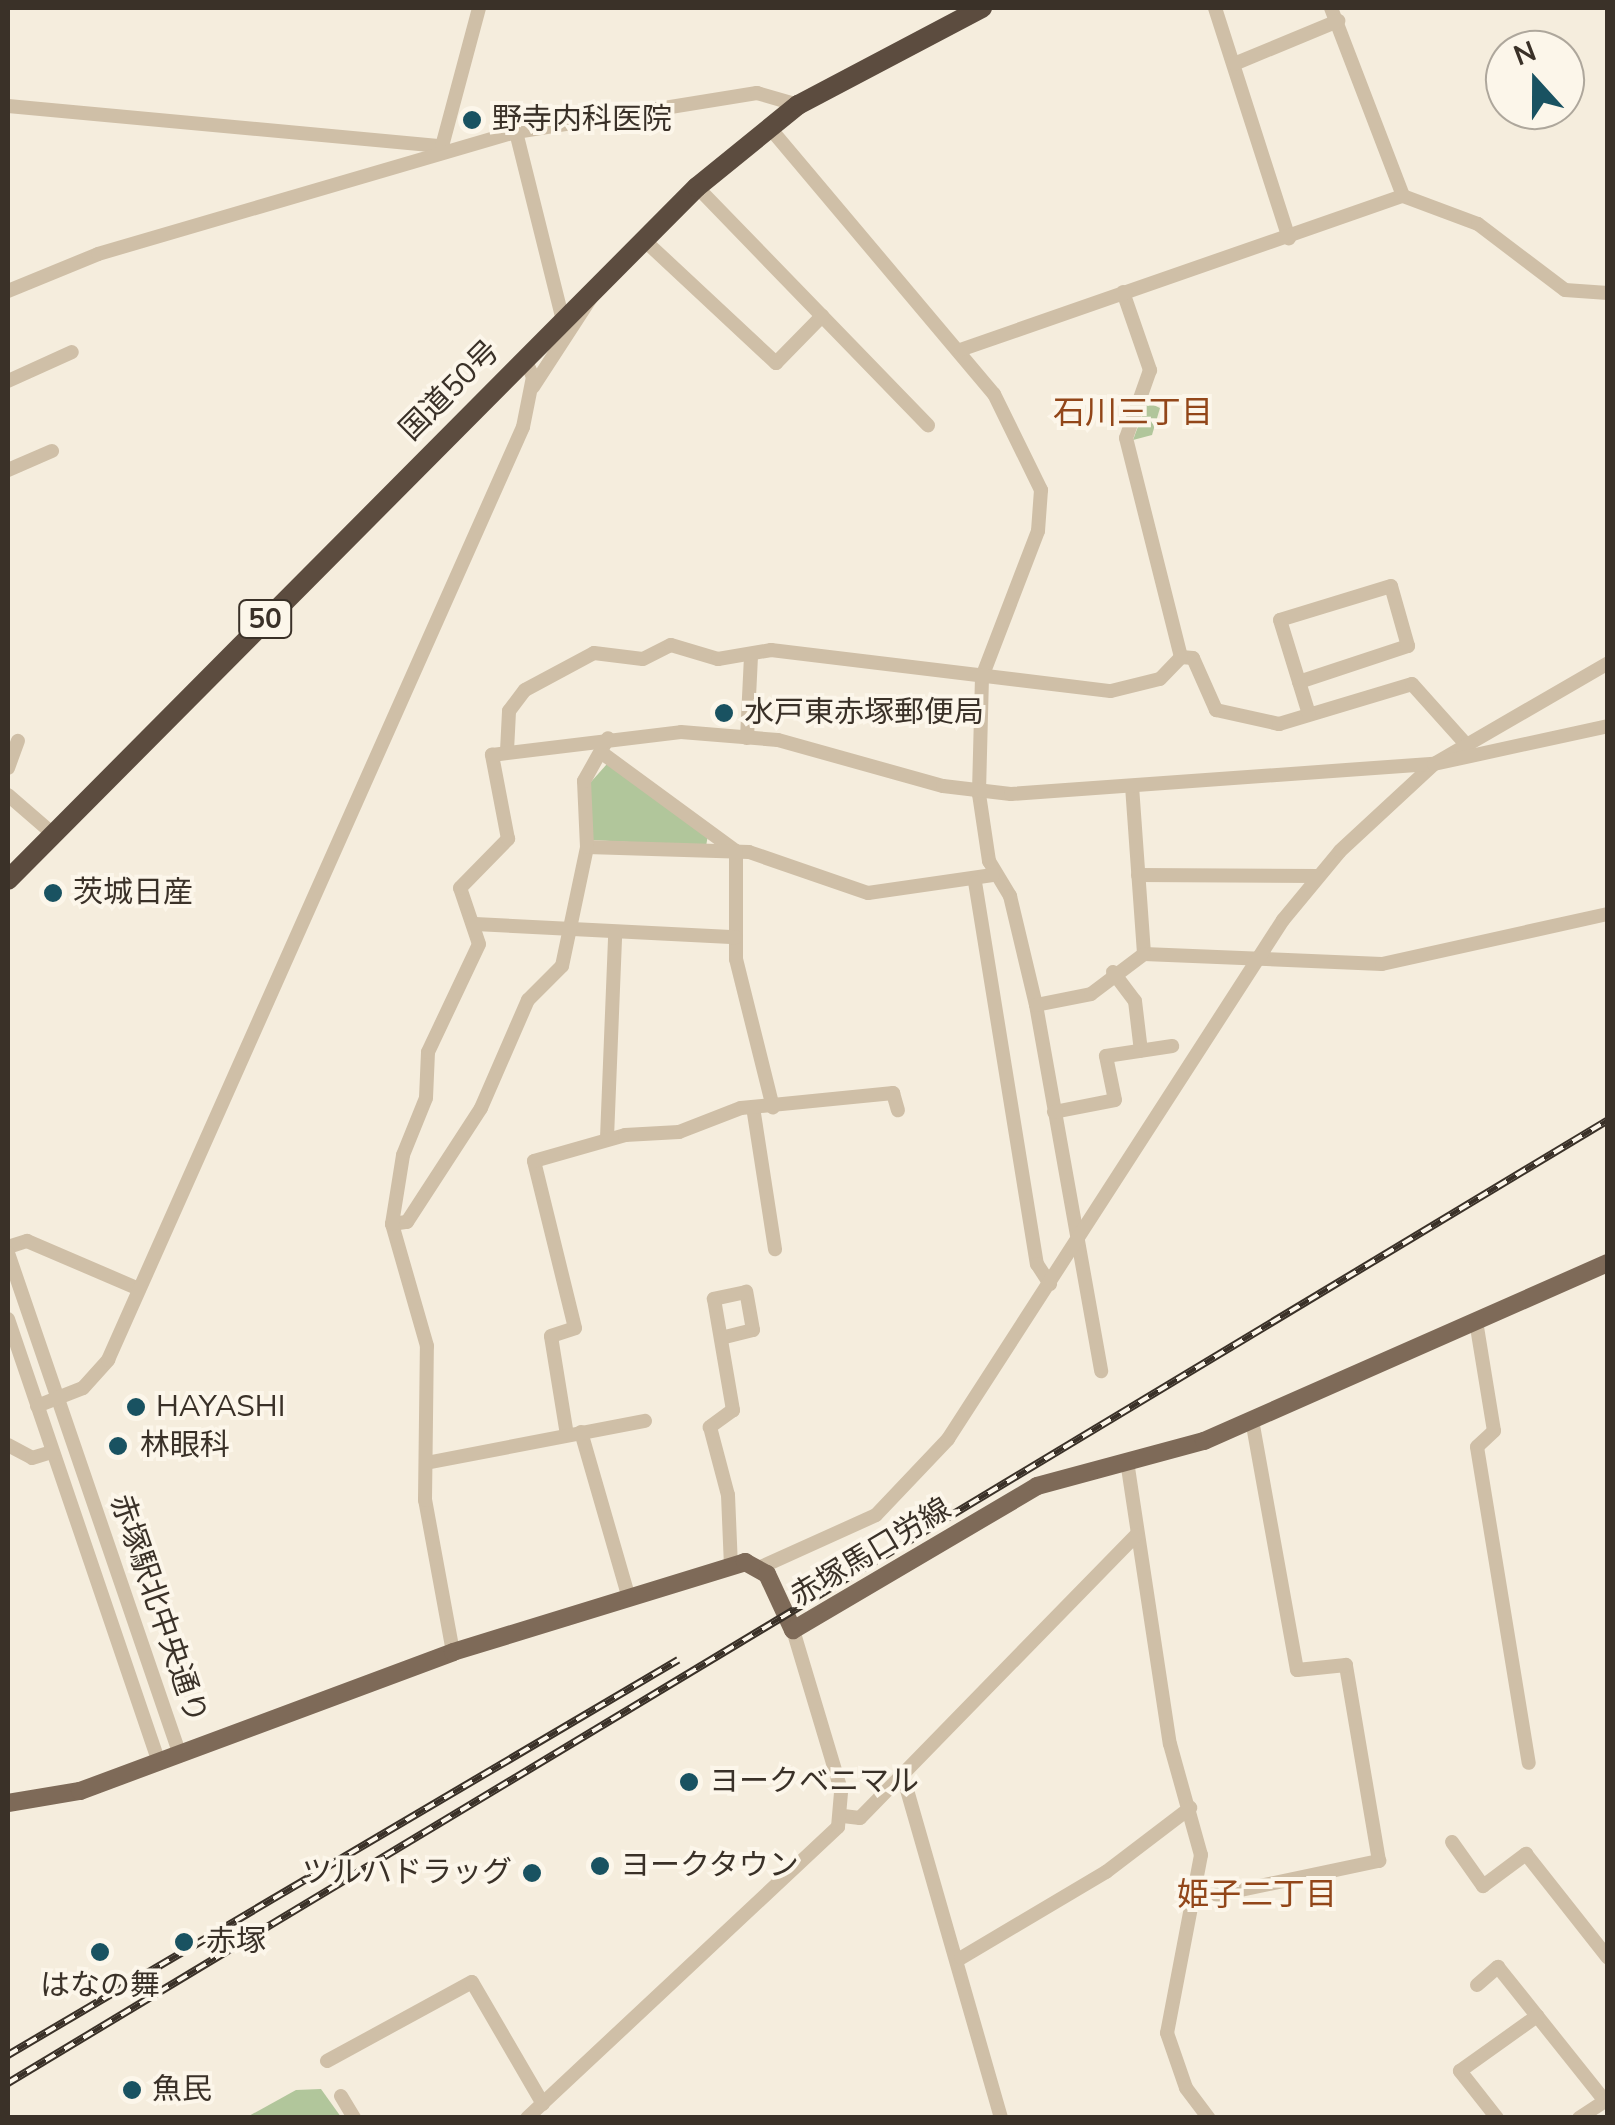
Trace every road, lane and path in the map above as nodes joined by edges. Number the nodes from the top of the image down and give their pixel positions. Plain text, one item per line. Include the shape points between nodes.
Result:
1 (479, 8) edge
2 (982, 8) edge
3 (1216, 8) edge
4 (1334, 14) edge
5 (1234, 64) junction
6 (798, 105) junction
7 (8, 106) edge
8 (768, 127) junction
9 (516, 132) junction
10 (440, 148) junction
11 (696, 187) junction
12 (1403, 196) junction
13 (644, 238) junction
14 (1289, 238) junction
15 (594, 290) junction
16 (8, 291) edge
17 (1123, 292) junction
18 (1608, 293) edge
19 (822, 316) junction
20 (563, 320) junction
21 (960, 350) junction
22 (72, 352) dead end
23 (524, 359) junction
24 (8, 381) edge
25 (496, 387) junction
26 (532, 395) junction
27 (928, 425) dead end
28 (52, 451) dead end
29 (8, 470) edge
30 (751, 654) junction
31 (1180, 658) junction
32 (1608, 662) edge
33 (982, 677) junction
34 (1299, 682) junction
35 (1309, 714) junction
36 (1608, 726) edge
37 (608, 738) junction
38 (747, 738) junction
39 (18, 742) dead end
40 (1465, 743) junction
41 (507, 751) junction
42 (602, 753) junction
43 (1434, 764) junction
44 (8, 768) edge
45 (1132, 786) junction
46 (979, 794) junction
47 (8, 795) edge
48 (53, 834) junction
49 (588, 846) junction
50 (736, 851) junction
51 (993, 875) junction
52 (1138, 875) junction
53 (1318, 876) junction
54 (8, 880) edge
55 (975, 882) junction
56 (1608, 914) edge
57 (475, 924) junction
58 (570, 926) junction
59 (615, 936) junction
60 (736, 936) junction
61 (1144, 954) junction
62 (1256, 962) junction
63 (1113, 972) junction
64 (1036, 1005) junction
65 (1172, 1046) dead end
66 (1142, 1051) junction
67 (773, 1107) junction
68 (753, 1108) junction
69 (898, 1110) dead end
70 (1054, 1112) junction
71 (608, 1138) junction
72 (392, 1224) junction
73 (1075, 1246) junction
74 (775, 1249) dead end
75 (8, 1250) edge
76 (1608, 1262) edge
77 (1050, 1284) junction
78 (139, 1289) junction
79 (8, 1320) edge
80 (1476, 1321) junction
81 (722, 1338) dead end
82 (1101, 1370) dead end
83 (57, 1398) junction
84 (37, 1406) junction
85 (1252, 1419) junction
86 (646, 1421) dead end
87 (574, 1433) junction
88 (8, 1445) edge
89 (52, 1452) junction
90 (1127, 1461) junction
91 (426, 1463) junction
92 (1136, 1535) junction
93 (731, 1566) junction
94 (761, 1567) junction
95 (630, 1598) junction
96 (793, 1630) junction
97 (454, 1652) junction
98 (180, 1755) junction
99 (159, 1763) junction
100 (1529, 1763) dead end
101 (903, 1776) junction
102 (8, 1803) edge
103 (1190, 1808) junction
104 (843, 1816) junction
105 (1452, 1842) dead end
106 (1217, 1894) dead end
107 (961, 1958) junction
108 (1608, 1958) edge
109 (1476, 1984) dead end
110 (1537, 2016) junction
111 (327, 2062) dead end
112 (342, 2096) dead end
113 (1606, 2100) edge
114 (543, 2104) junction
115 (354, 2118) edge
116 (527, 2118) edge
117 (1002, 2118) edge
118 (1209, 2118) edge
119 (1497, 2118) edge
120 (1579, 2118) edge

1 - 10 street
2 - 6 highway, 国道50号 / 50
3 - 5 street
4 - 5 street
4 - 12 street
5 - 14 street
6 - 8 highway, 国道50号 / 50
6 - 9 street via 757,93
7 - 10 street
8 - 11 highway, 国道50号 / 50
8 - 21 street
9 - 10 street
9 - 20 street
10 - 16 street via 98,254
11 - 13 highway, 国道50号 / 50
11 - 19 street
12 - 14 street
12 - 18 street via 1478,224 1565,290
13 - 15 highway, 国道50号 / 50
13 - 19 street via 776,363
14 - 17 street
15 - 20 highway, 国道50号 / 50
15 - 26 street via 586,316
17 - 21 street
17 - 31 street via 1150,370 1126,438
19 - 27 street
20 - 23 highway, 国道50号 / 50
21 - 33 street via 994,394 1041,490 1038,531
22 - 24 street
23 - 25 highway, 国道50号 / 50
23 - 26 street
25 - 26 street
25 - 48 highway, 国道50号 / 50
26 - 78 street
28 - 29 street
30 - 33 street
30 - 38 street
30 - 41 street via 718,660 670,646 643,659 594,653 525,690 508,711
31 - 33 street via 1160,680 1112,691
31 - 35 street via 1192,658 1216,710 1232,717 1266,725
32 - 40 street
33 - 46 street
34 - 34 street via 1280,620 1391,586 1408,646
34 - 35 street
35 - 40 street via 1412,684
36 - 43 street
37 - 38 street
37 - 41 street
37 - 42 street
38 - 46 street
39 - 44 street
40 - 43 street
41 - 57 street via 492,754 508,839 460,888
42 - 49 street via 584,781
42 - 50 street
43 - 45 street
43 - 53 street
45 - 46 street
45 - 52 street
46 - 51 street
47 - 48 street
48 - 54 highway, 国道50号 / 50
49 - 50 street
49 - 58 street
50 - 55 street via 868,893
50 - 60 street
51 - 55 street
51 - 64 street via 1010,896
52 - 53 street
52 - 61 street
53 - 62 street
55 - 77 street via 1037,1264
56 - 62 street via 1382,964
57 - 58 street
57 - 72 street via 479,944 428,1052 426,1098 403,1155
58 - 59 street
58 - 72 street via 562,966 528,1000 480,1108 407,1222
59 - 60 street
59 - 71 street
60 - 67 street
61 - 62 street
61 - 63 street
62 - 73 street
63 - 64 street via 1091,994
63 - 66 street via 1135,1002
64 - 70 street
65 - 66 street
66 - 70 street via 1106,1056 1115,1100
67 - 68 street
67 - 69 street via 893,1092
68 - 71 street via 680,1132
68 - 74 street
70 - 73 street
71 - 87 street via 534,1161 575,1328 551,1336
72 - 91 street via 428,1346
73 - 77 street
73 - 82 street
75 - 78 street via 26,1241
75 - 83 street, 赤塚駅北中央通り
76 - 80 main road, 赤塚馬口労線
77 - 94 street via 969,1410 889,1503
78 - 83 street via 100,1374
79 - 84 street, 赤塚駅北中央通り
80 - 85 main road, 赤塚馬口労線
80 - 100 street via 1494,1430 1477,1447
81 - 93 street via 734,1410 710,1427 728,1495
83 - 84 street
83 - 98 street, 赤塚駅北中央通り
84 - 89 street, 赤塚駅北中央通り
85 - 90 main road, 赤塚馬口労線
85 - 106 street via 1297,1670 1346,1665 1379,1861
86 - 87 street
87 - 91 street
87 - 95 street
88 - 89 street via 32,1458
89 - 99 street, 赤塚駅北中央通り
90 - 92 street
90 - 96 main road, 赤塚馬口労線 via 1037,1486
91 - 97 street
92 - 101 street
92 - 103 street via 1170,1744
93 - 94 main road, 赤塚馬口労線
93 - 95 main road, 赤塚馬口労線
94 - 96 main road, 赤塚馬口労線
95 - 97 main road, 赤塚馬口労線
96 - 104 street
97 - 98 main road, 赤塚馬口労線
98 - 99 main road, 赤塚馬口労線
99 - 102 main road, 赤塚馬口労線 via 80,1791
101 - 104 street via 860,1818
101 - 107 street
103 - 107 street via 1106,1872
103 - 118 street via 1200,1884 1170,1988 1167,2032 1186,2088
104 - 114 street
105 - 108 street via 1482,1886 1526,1854
107 - 117 street
109 - 110 street via 1498,1968
110 - 113 street
110 - 119 street via 1460,2071
111 - 114 street via 472,1982
112 - 115 street
113 - 120 street
114 - 116 street

